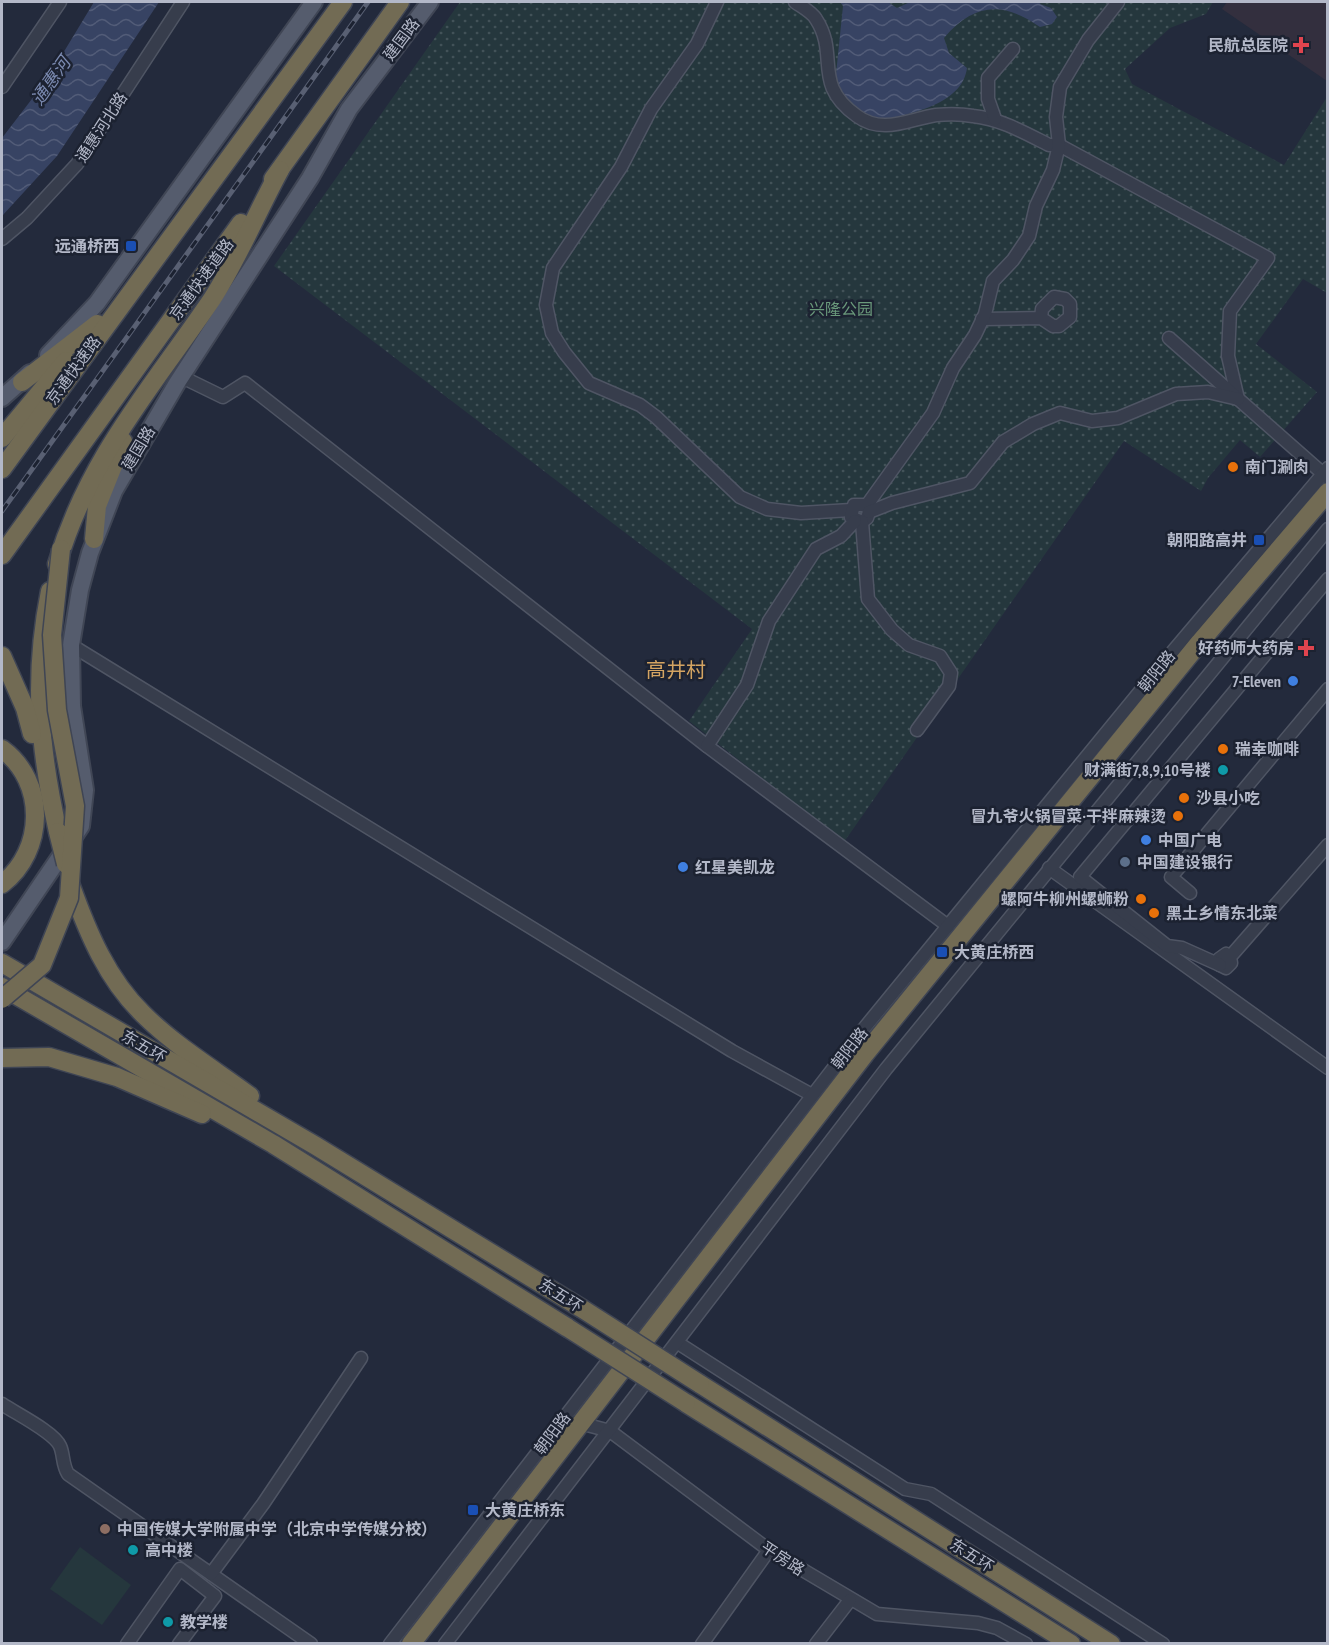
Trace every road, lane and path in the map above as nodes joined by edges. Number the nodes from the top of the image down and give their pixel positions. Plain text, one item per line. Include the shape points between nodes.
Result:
1 (60, 2) edge
2 (183, 2) edge
3 (314, 2) edge
4 (335, 2) edge
5 (343, 2) edge
6 (400, 2) edge
7 (410, 2) edge
8 (430, 2) edge
9 (717, 2) edge
10 (795, 2) edge
11 (1118, 2) edge
12 (1013, 48) dead end
13 (342, 82) junction
14 (2, 87) edge
15 (268, 106) junction
16 (995, 119) junction
17 (1059, 145) junction
18 (280, 170) junction
19 (2, 238) edge
20 (144, 272) junction
21 (1041, 318) dead end
22 (982, 319) junction
23 (97, 324) junction
24 (1169, 338) dead end
25 (182, 377) junction
26 (22, 382) junction
27 (143, 396) junction
28 (2, 398) edge
29 (1238, 399) junction
30 (2, 438) edge
31 (2, 469) edge
32 (1326, 473) edge
33 (1328, 492) edge
34 (1328, 508) edge
35 (861, 514) junction
36 (1328, 530) edge
37 (94, 539) junction
38 (61, 549) junction
39 (2, 555) edge
40 (1328, 579) edge
41 (71, 645) junction
42 (2, 656) edge
43 (1328, 689) edge
44 (916, 730) dead end
45 (707, 746) junction
46 (2, 749) edge
47 (47, 784) junction
48 (1328, 845) edge
49 (1049, 868) junction
50 (2, 884) edge
51 (1190, 893) dead end
52 (948, 926) junction
53 (2, 942) edge
54 (6, 966) edge
55 (2, 987) edge
56 (2, 999) edge
57 (2, 1051) edge
58 (49, 1057) junction
59 (2, 1058) edge
60 (1328, 1068) edge
61 (812, 1095) junction
62 (273, 1144) junction
63 (316, 1146) junction
64 (678, 1343) junction
65 (361, 1358) dead end
66 (2, 1404) edge
67 (578, 1422) junction
68 (610, 1431) junction
69 (769, 1550) junction
70 (211, 1574) junction
71 (850, 1600) junction
72 (127, 1644) edge
73 (179, 1644) edge
74 (311, 1644) edge
75 (390, 1644) edge
76 (411, 1644) edge
77 (423, 1644) edge
78 (445, 1644) edge
79 (702, 1644) edge
80 (816, 1644) edge
81 (1026, 1644) edge
82 (1071, 1644) edge
83 (1111, 1644) edge
84 (1164, 1644) edge

1 - 14 street
2 - 19 street, 通惠河北路 via 77,164 27,218
3 - 26 main road via 97,303
4 - 15 highway
5 - 15 highway
6 - 13 highway, 京通快速道路
7 - 13 highway
8 - 25 main road, 建国路 via 349,109 310,178
9 - 35 street via 697,44 651,108 621,167 553,268 546,304 552,333 589,382 640,405 656,417 740,497 767,509
10 - 16 street via 816,18 825,39 829,78 837,99 859,118 886,127 937,115
11 - 17 street via 1088,40 1060,87 1056,117
12 - 16 street via 988,78 988,99
13 - 18 highway, 京通快速道路
15 - 20 highway
16 - 17 street via 1049,145
17 - 22 street via 1029,236 993,281
17 - 29 street via 1268,258 1230,311 1228,356
18 - 27 highway via 213,296
18 - 39 highway, 京通快速道路
20 - 23 highway
20 - 31 highway, 京通快速路
21 - 22 street
22 - 35 street via 953,368 933,413
23 - 26 highway
23 - 30 highway
24 - 29 street
25 - 37 main road, 建国路 via 129,461
25 - 45 street via 223,397 245,383
26 - 28 main road
27 - 37 highway via 97,506
27 - 38 highway via 96,468
29 - 32 street
29 - 35 street via 1208,392 1176,394 1118,418 1092,421 1060,413 1003,442 970,483
32 - 52 street, 朝阳路 via 1174,650
33 - 67 highway, 朝阳路 via 1185,660 865,1054
34 - 67 highway, 朝阳路 via 1134,737
35 - 44 street via 868,599 909,645 940,656 951,673 949,687
35 - 45 street via 841,536 816,549 810,558 769,621 747,685
36 - 49 street
37 - 41 main road, 建国路
38 - 47 highway via 40,652 39,721
38 - 56 highway, bridge via 52,635 57,710 75,806 69,898 42,965
40 - 48 street via 1080,877 1167,946 1225,961
41 - 53 main road, 建国路 via 72,706 85,790 81,826
41 - 61 street via 732,1050
42 - 47 highway via 25,708
43 - 51 street via 1171,877
45 - 52 street
46 - 50 highway via 28,782 36,821 23,861
47 - 63 highway, bridge via 71,886 89,937 120,988 144,1015
49 - 60 street
49 - 64 street via 886,1069
52 - 61 street, 朝阳路
54 - 63 highway, 东五环
55 - 62 highway, 东五环
57 - 58 highway
58 - 59 highway
58 - 62 highway via 117,1077
61 - 67 street, 朝阳路
62 - 82 highway, 东五环, bridge
63 - 83 highway, 东五环, bridge via 581,1308
64 - 68 street
64 - 84 street via 905,1489 931,1494
65 - 70 street
66 - 70 street via 52,1437 60,1446 68,1474
67 - 68 street, 平房路
67 - 75 street, 朝阳路
67 - 76 highway, 朝阳路
67 - 77 highway, 朝阳路
68 - 69 street, 平房路
68 - 78 street
69 - 71 street, 平房路
69 - 79 street
70 - 74 street
71 - 80 street
71 - 81 street, 平房路 via 877,1614 978,1623 997,1628
72 - 73 street via 180,1569 215,1596

